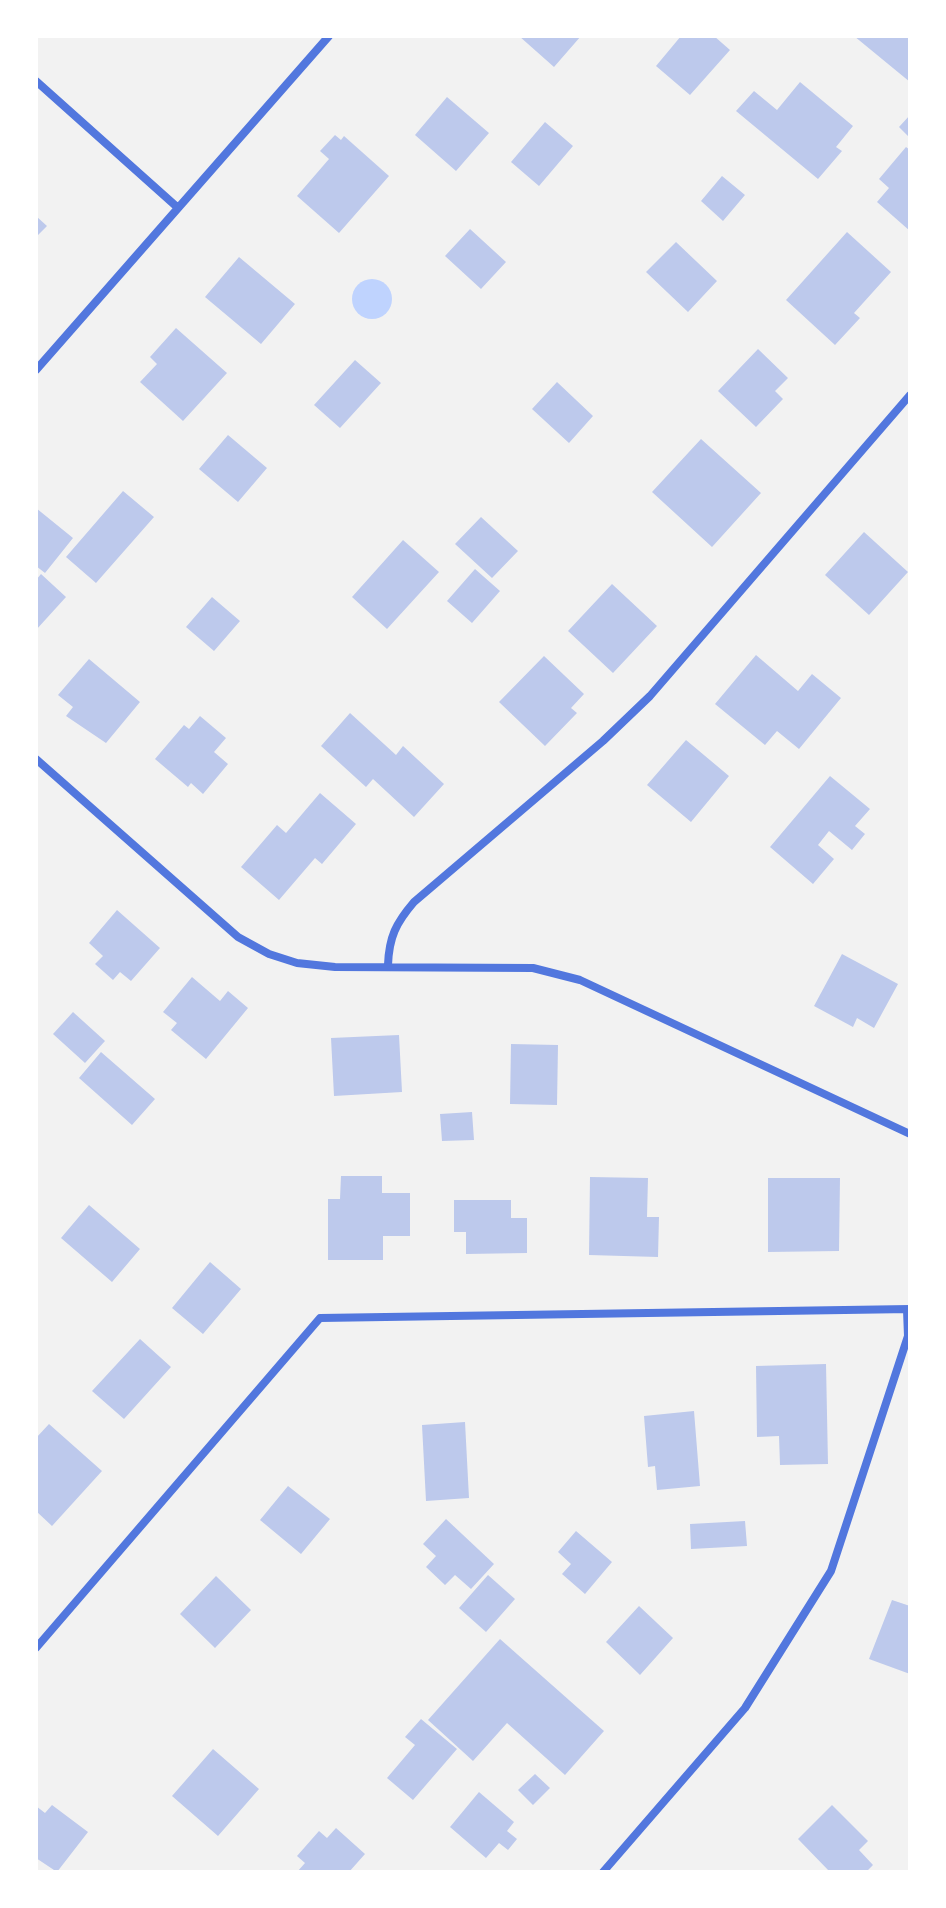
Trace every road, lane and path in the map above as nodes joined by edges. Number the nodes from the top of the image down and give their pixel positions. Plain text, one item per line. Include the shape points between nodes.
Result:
1 (329, 36) edge
2 (36, 81) edge
3 (177, 207) junction
4 (36, 370) edge
5 (910, 395) edge
6 (36, 759) edge
7 (388, 965) junction
8 (910, 1134) edge
9 (908, 1310) edge
10 (36, 1648) edge
11 (603, 1872) edge

1 - 3 street
2 - 3 street
3 - 4 street
5 - 7 street via 650,696 414,902 396,923
6 - 7 street via 238,937 297,963
7 - 8 street via 533,968 580,980
9 - 10 street via 320,1318
9 - 11 street via 908,1336 831,1571 745,1708

